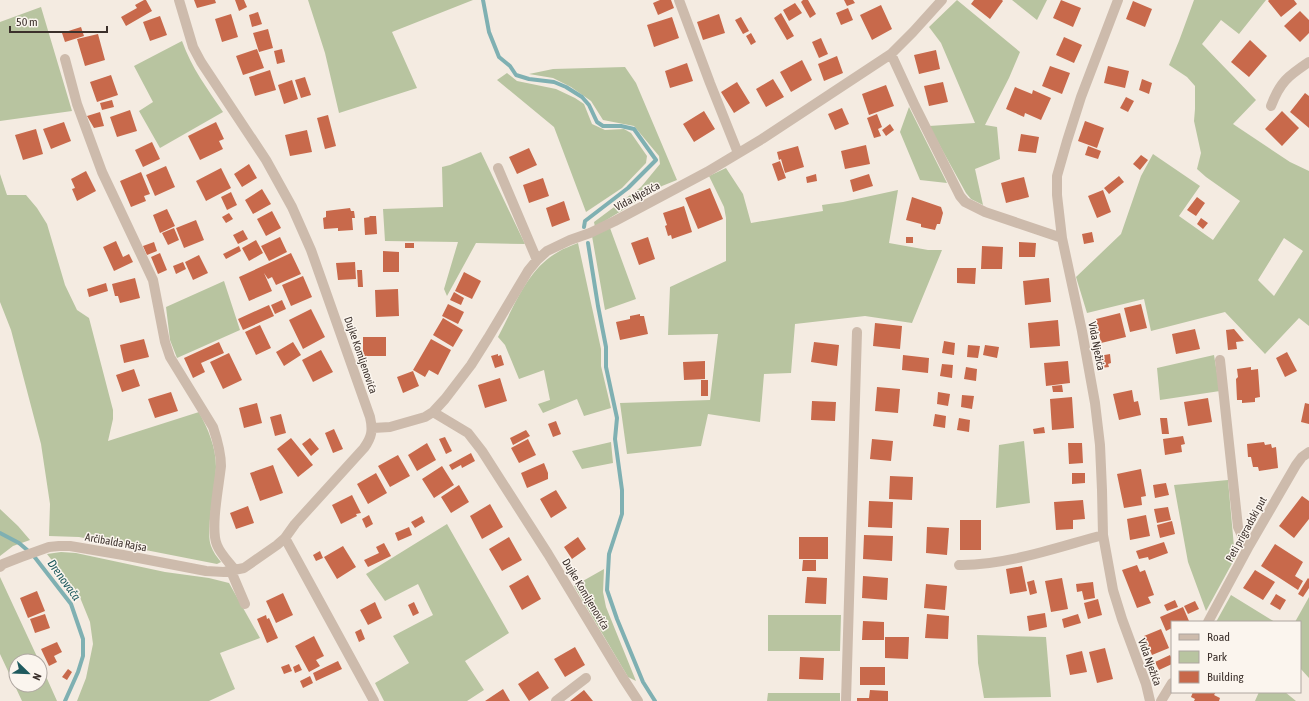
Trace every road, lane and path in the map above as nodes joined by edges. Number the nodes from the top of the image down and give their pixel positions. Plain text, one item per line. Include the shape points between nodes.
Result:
1 (179, 0) edge
2 (680, 0) edge
3 (942, 0) edge
4 (1118, 0) edge
5 (891, 54) junction
6 (65, 59) dead end
7 (1309, 62) edge
8 (1270, 106) dead end
9 (738, 153) junction
10 (498, 168) dead end
11 (1062, 238) junction
12 (536, 260) junction
13 (857, 332) dead end
14 (1220, 360) dead end
15 (433, 412) junction
16 (373, 428) junction
17 (1309, 452) edge
18 (1103, 535) junction
19 (285, 538) junction
20 (1250, 546) junction
21 (959, 565) dead end
22 (0, 567) edge
23 (233, 570) junction
24 (246, 604) dead end
25 (1209, 621) edge
26 (586, 678) dead end
27 (1171, 685) edge
28 (374, 701) edge
29 (556, 701) edge
30 (638, 701) edge
31 (846, 701) edge
32 (1150, 701) edge
33 (1161, 701) edge

1 - 16 street, Dujke Komljenovića via 193,47 201,62 266,160 292,208 311,250
2 - 9 street
3 - 5 street, Vida Nježića
4 - 11 street, Vida Nježića via 1081,97 1057,176
5 - 9 street, Vida Nježića
5 - 11 street via 965,202 985,212
6 - 23 street via 77,104 102,172 153,280 170,357 214,427 221,464 215,538 220,551
7 - 8 street via 1286,79 1277,90
9 - 12 street, Vida Nježića via 615,222 557,246
10 - 12 street
11 - 18 street, Vida Nježića via 1095,403 1100,445
12 - 15 street, Vida Nježića via 470,365
13 - 31 street
14 - 20 street via 1238,527
15 - 16 street, Vida Nježića via 390,427
15 - 30 street, Dujke Komljenovića via 468,433 482,451
16 - 19 street via 364,448
17 - 20 street, Peti prigradski put via 1296,465
18 - 21 street via 984,565
18 - 32 street, Vida Nježića via 1113,590
19 - 23 street, Arčibalda Rajsa via 244,568
19 - 28 street
20 - 25 street, Peti prigradski put
22 - 23 street, Arčibalda Rajsa via 49,547 70,546 206,571
23 - 24 street
26 - 29 street
27 - 33 street

